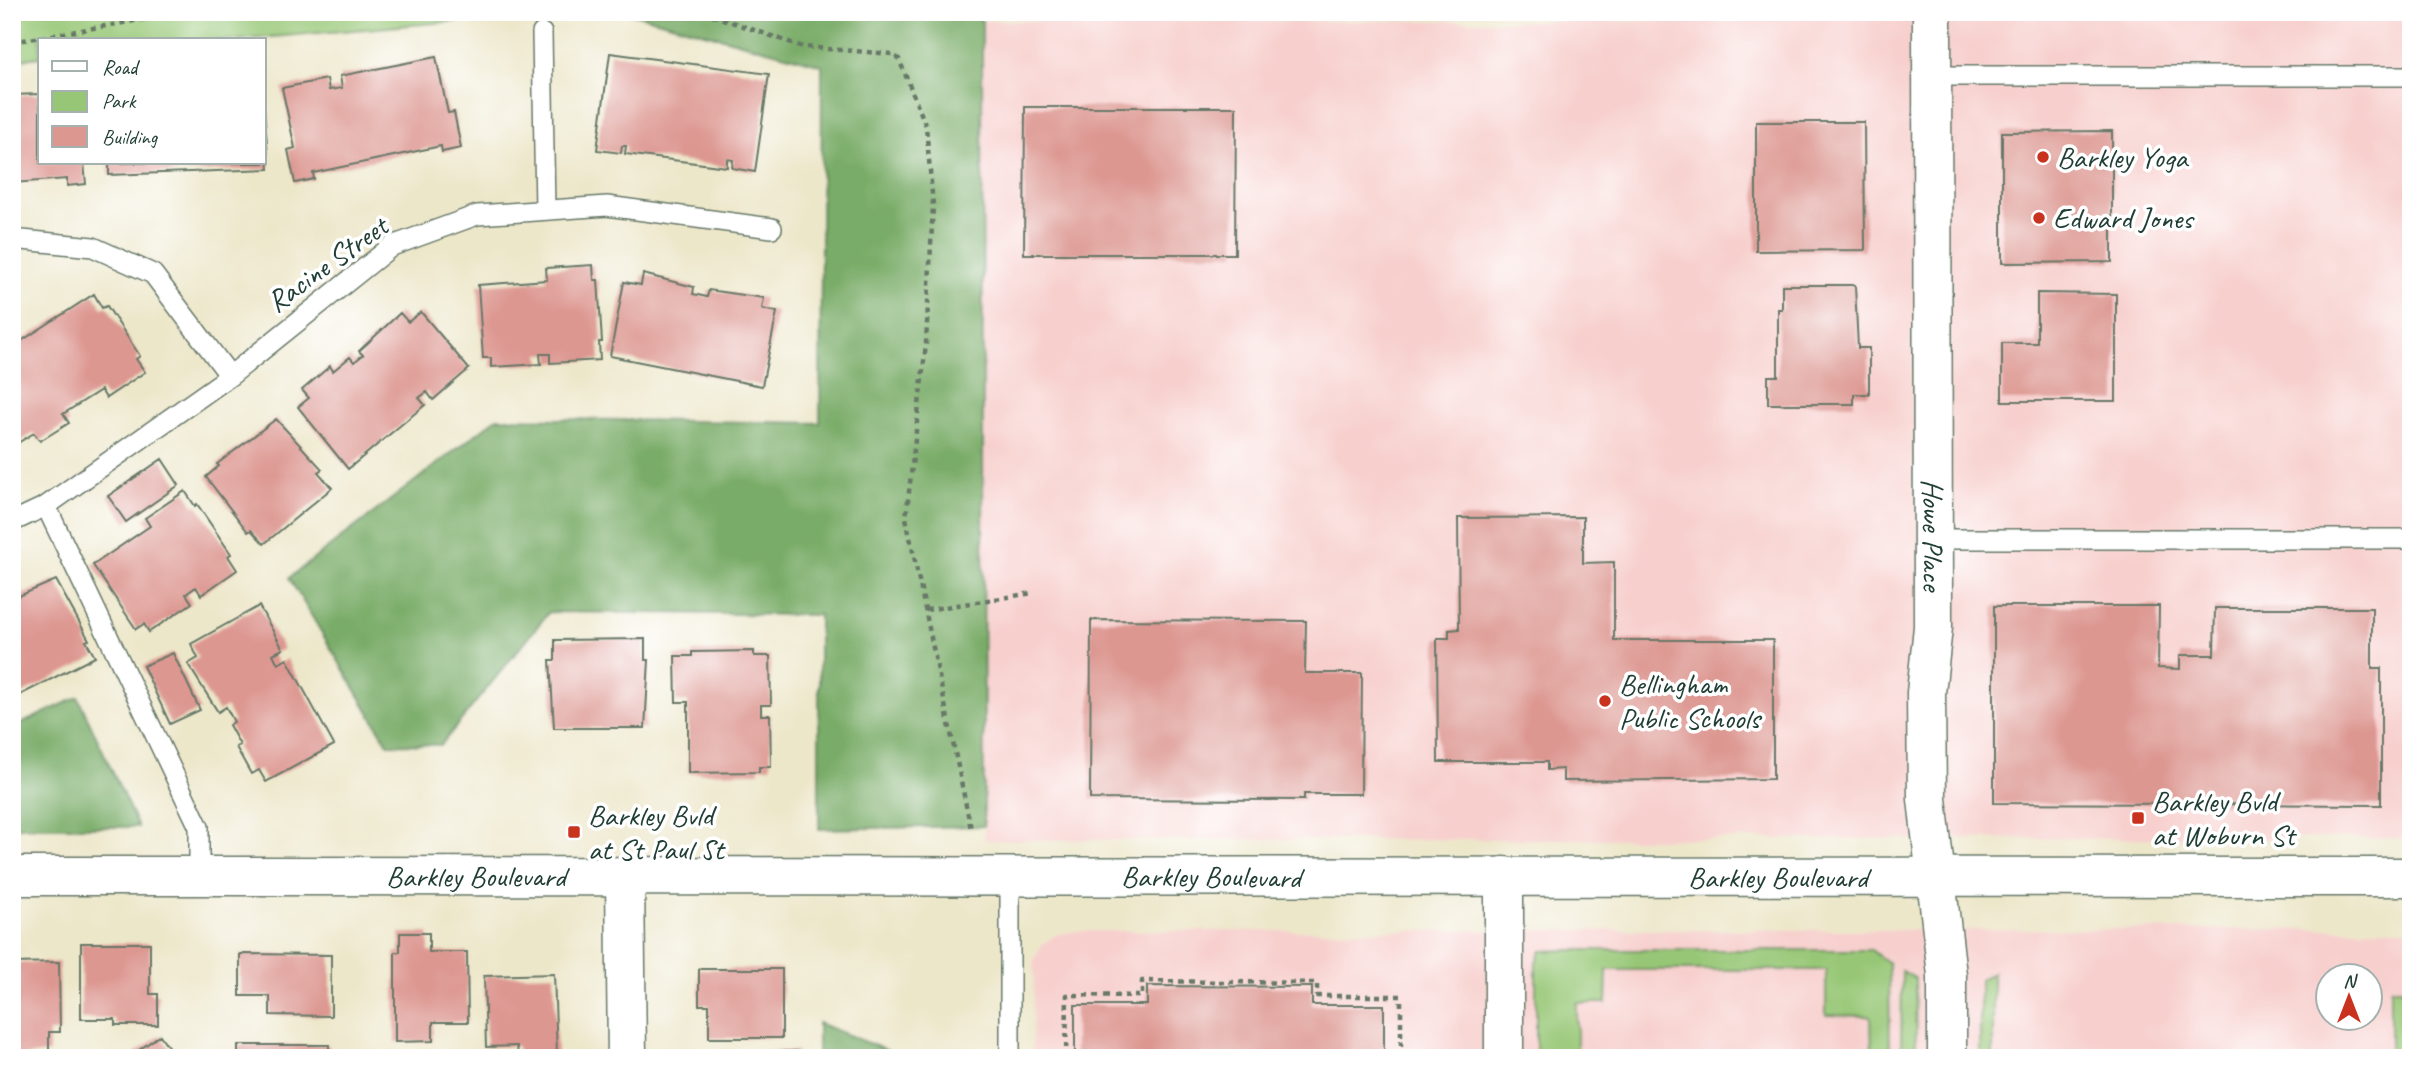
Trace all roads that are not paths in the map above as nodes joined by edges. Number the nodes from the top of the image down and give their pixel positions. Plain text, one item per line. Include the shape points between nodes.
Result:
1 (1932, 12) edge
2 (542, 33) dead end
3 (1932, 76) junction
4 (2411, 76) edge
5 (544, 210) junction
6 (772, 228) dead end
7 (12, 239) edge
8 (230, 376) junction
9 (46, 506) junction
10 (12, 522) edge
11 (1933, 539) junction
12 (2411, 539) edge
13 (12, 876) edge
14 (199, 876) junction
15 (625, 876) junction
16 (1010, 876) junction
17 (1504, 876) junction
18 (1936, 876) junction
19 (2411, 877) edge
20 (627, 1058) edge
21 (1010, 1058) edge
22 (1504, 1058) edge
23 (1947, 1058) edge

1 - 3 main road, Howe Place
2 - 5 lane
3 - 4 lane
3 - 11 main road, Howe Place
5 - 6 lane, Racine Street via 607,206
5 - 8 lane, Racine Street via 477,215 392,246
7 - 8 lane via 93,247 153,274
8 - 9 lane, Racine Street
9 - 10 lane, Racine Street
9 - 14 lane via 199,827
11 - 12 lane
11 - 18 main road, Howe Place via 1926,733 1927,800
13 - 14 main road, Barkley Boulevard
14 - 15 main road, Barkley Boulevard
15 - 16 main road, Barkley Boulevard
15 - 20 main road
16 - 17 main road, Barkley Boulevard
16 - 21 lane
17 - 18 main road, Barkley Boulevard
17 - 22 main road
18 - 19 main road, Barkley Boulevard
18 - 23 main road, Howe Place via 1947,975

